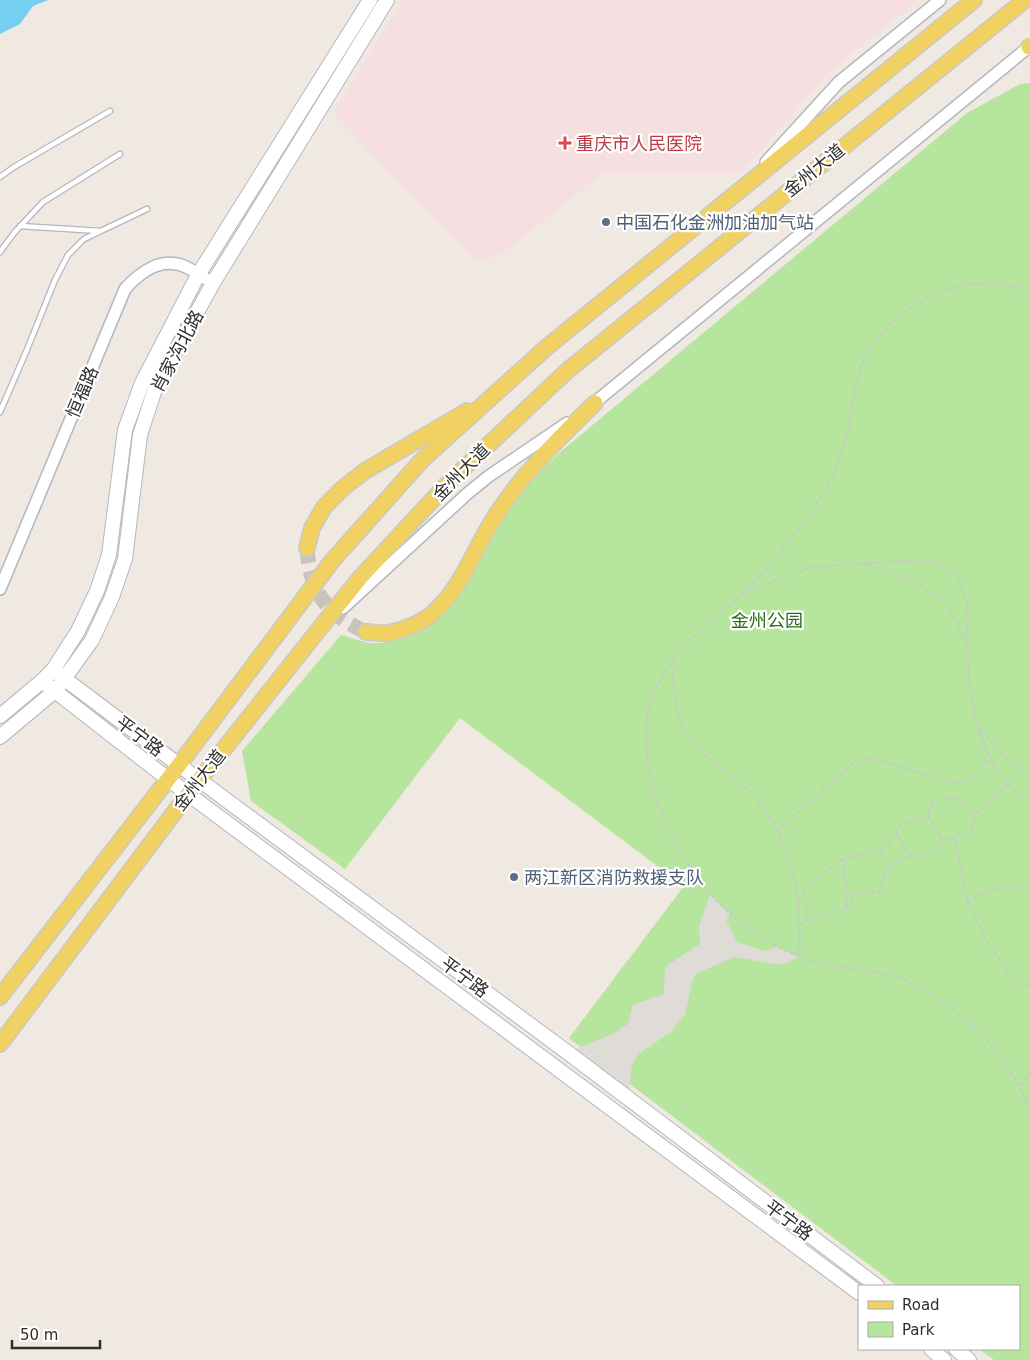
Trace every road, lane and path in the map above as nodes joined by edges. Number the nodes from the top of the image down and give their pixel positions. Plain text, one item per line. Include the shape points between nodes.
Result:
1 (370, 0) edge
2 (387, 0) edge
3 (940, 0) edge
4 (974, 0) edge
5 (1025, 0) edge
6 (1030, 47) edge
7 (110, 111) dead end
8 (120, 154) dead end
9 (0, 177) edge
10 (745, 186) junction
11 (148, 209) dead end
12 (20, 226) junction
13 (101, 231) junction
14 (0, 252) edge
15 (198, 275) junction
16 (214, 283) junction
17 (1030, 290) edge
18 (494, 395) junction
19 (595, 403) junction
20 (0, 412) edge
21 (307, 548) tunnel mouth
22 (862, 564) junction
23 (0, 589) edge
24 (742, 594) junction
25 (317, 632) junction
26 (366, 632) tunnel mouth
27 (967, 648) junction
28 (672, 663) junction
29 (52, 670) junction
30 (65, 679) junction
31 (42, 681) junction
32 (56, 690) junction
33 (0, 716) edge
34 (976, 724) junction
35 (0, 737) edge
36 (991, 760) junction
37 (179, 765) junction
38 (1030, 773) edge
39 (168, 778) junction
40 (200, 780) junction
41 (1008, 784) junction
42 (189, 793) junction
43 (1030, 797) edge
44 (976, 813) junction
45 (928, 815) junction
46 (778, 831) junction
47 (896, 832) junction
48 (955, 837) junction
49 (942, 839) junction
50 (880, 849) junction
51 (909, 855) junction
52 (844, 858) junction
53 (888, 867) junction
54 (1030, 889) edge
55 (966, 901) junction
56 (847, 908) junction
57 (807, 922) junction
58 (800, 924) junction
59 (799, 957) junction
60 (1030, 986) edge
61 (0, 997) edge
62 (0, 1044) edge
63 (1030, 1074) edge
64 (1019, 1085) junction
65 (1030, 1115) edge
66 (876, 1285) edge
67 (858, 1292) edge
68 (932, 1350) edge
69 (957, 1350) edge
70 (944, 1360) edge
71 (969, 1360) edge

1 - 15 main road, 肖家沟北路
2 - 16 main road, 肖家沟北路
3 - 10 street via 839,82
4 - 10 main road, 金州大道
5 - 25 main road, 金州大道 via 567,371 449,482 359,579
6 - 19 street
7 - 9 lane
8 - 12 lane via 43,202
10 - 18 main road, 金州大道 via 547,346
11 - 13 lane
12 - 13 lane
12 - 14 lane
13 - 20 lane via 84,239 68,255
15 - 16 street, 恒福路
15 - 23 street, 恒福路 via 171,263 154,266 137,276 125,289
15 - 29 main road, 肖家沟北路 via 142,383 125,430 109,555 78,631
16 - 30 main road, 肖家沟北路 via 155,388 140,435 125,559 92,640
17 - 24 path via 1002,284 968,285 936,293 905,311 882,332 865,358 856,382 845,440 828,483 794,535
18 - 21 main road via 365,471 343,488 324,507 312,528
18 - 37 main road, 金州大道 via 423,459 332,561
19 - 25 street via 468,493
19 - 26 main road via 552,444 516,487 451,592 433,613 414,625 388,633
22 - 24 path via 811,567
22 - 27 path via 896,574 923,587 944,604 957,623
22 - 27 path via 930,560 957,576 968,604
24 - 28 path via 682,647
25 - 40 main road, 金州大道
27 - 34 path via 968,680
28 - 46 path via 676,701 684,730 700,750 754,796
28 - 59 path via 654,692 646,727 650,778 665,823 688,866 710,895 752,931
29 - 30 main road, 平宁路
29 - 31 main road, 肖家沟北路
30 - 32 main road, 肖家沟北路
30 - 37 main road, 平宁路
31 - 32 main road, 平宁路
31 - 33 main road, 肖家沟北路
32 - 35 main road, 肖家沟北路
32 - 39 main road, 平宁路
34 - 36 path
34 - 38 path via 999,752 1018,768
36 - 41 path
36 - 46 path via 971,778 960,783 874,758 855,761
37 - 39 main road, 金州大道
37 - 40 main road, 平宁路
39 - 42 main road, 平宁路
39 - 61 main road, 金州大道
40 - 42 main road, 金州大道
40 - 66 main road, 平宁路
41 - 43 path via 1014,791
41 - 44 path
42 - 62 main road, 金州大道
42 - 67 main road, 平宁路
44 - 45 path via 959,799 933,800
44 - 48 path via 972,829
45 - 47 path via 901,825
45 - 49 path
46 - 58 path via 794,872
47 - 50 path
47 - 51 path
48 - 49 path
48 - 55 path
49 - 51 path via 920,860
50 - 52 path
50 - 53 path
51 - 53 path
52 - 56 path
52 - 57 path via 804,889
53 - 56 path via 879,892 853,894
54 - 55 path via 1017,886 995,889
55 - 60 path via 1008,973 1017,983
56 - 57 path
57 - 58 path
58 - 59 path
59 - 64 path via 903,979 938,998 987,1041
63 - 64 path
64 - 65 path
68 - 70 main road
69 - 71 main road

